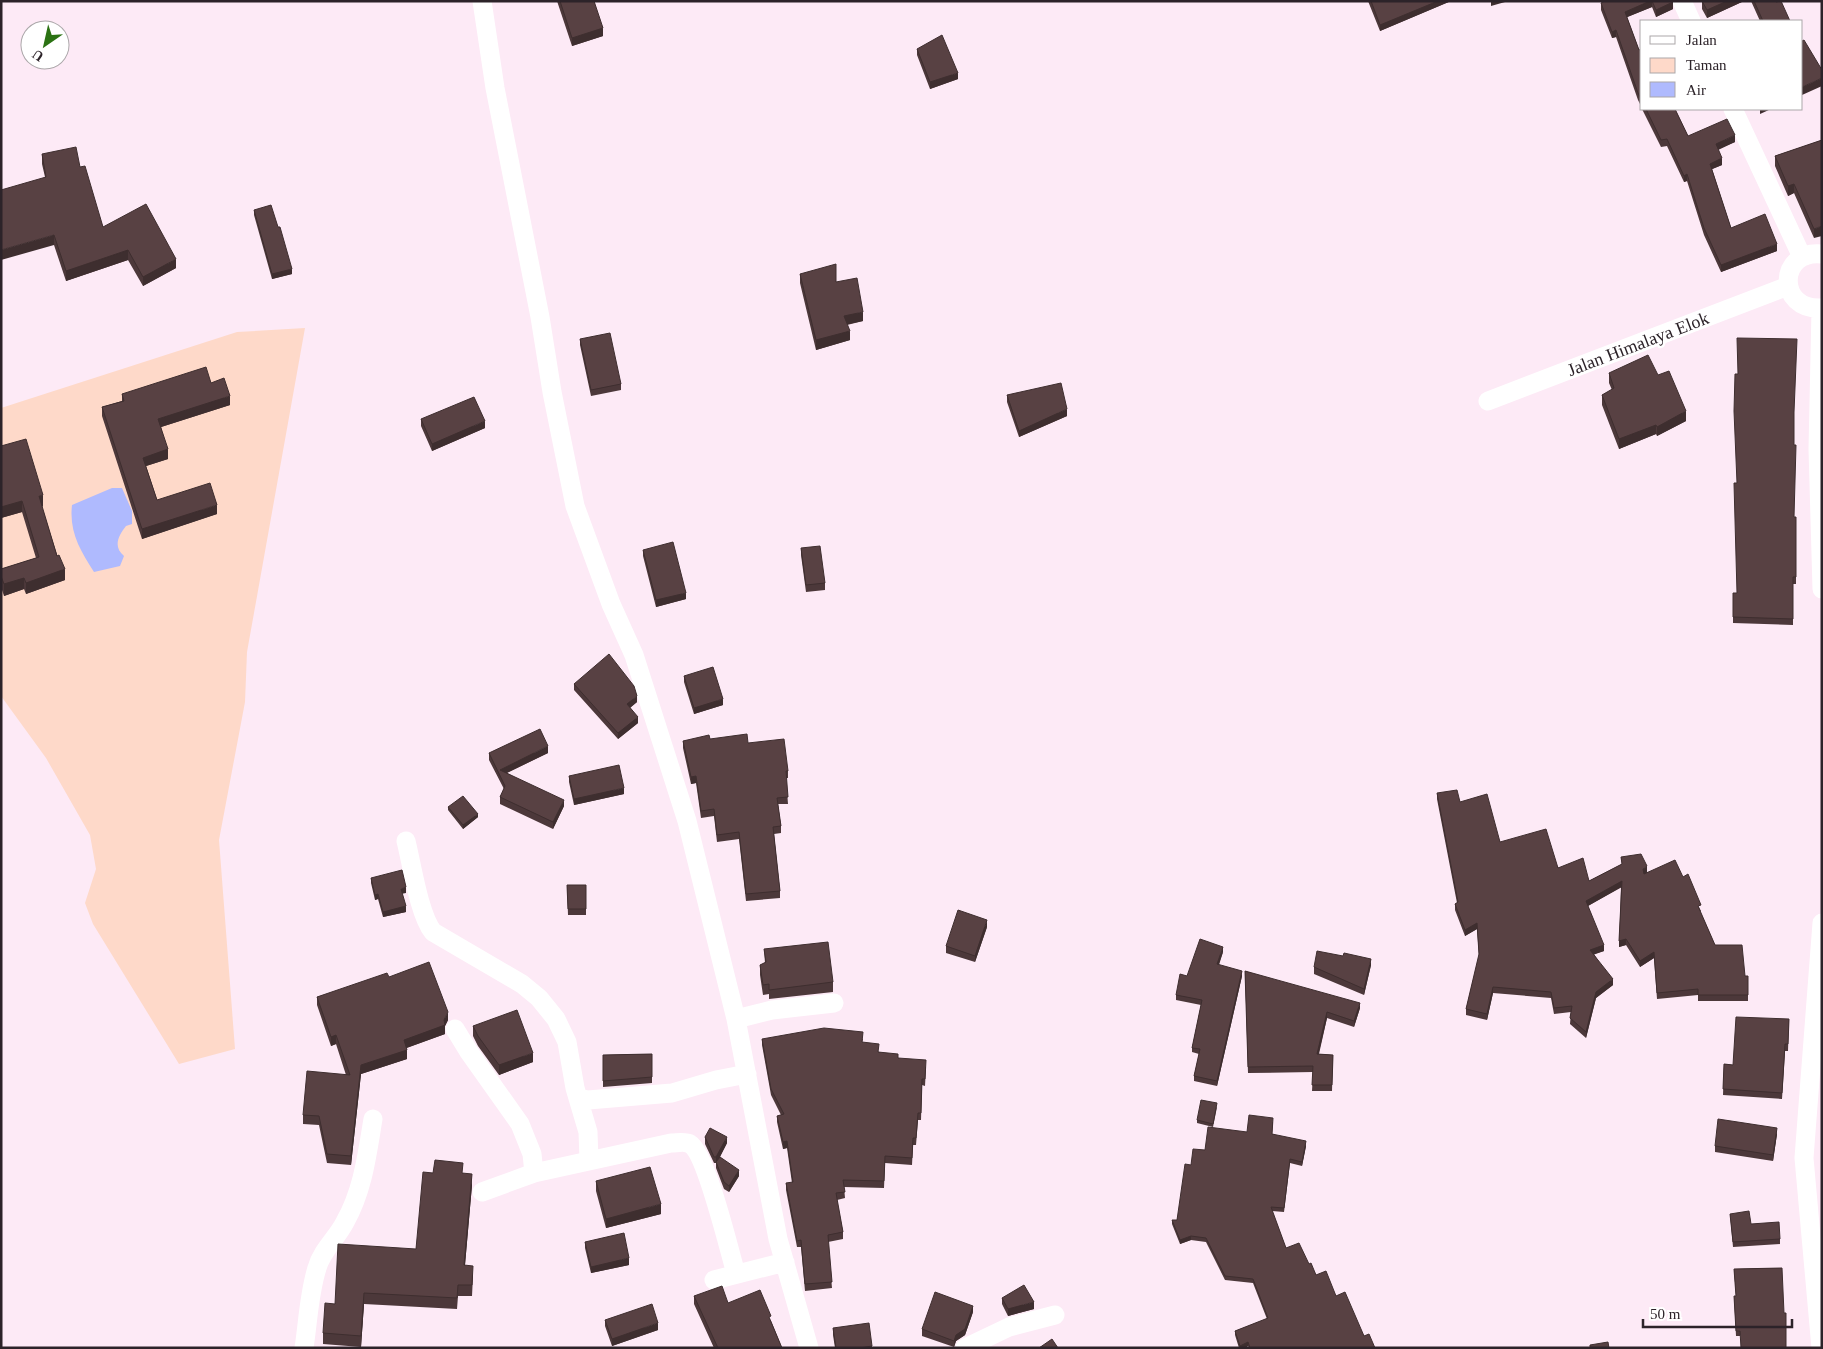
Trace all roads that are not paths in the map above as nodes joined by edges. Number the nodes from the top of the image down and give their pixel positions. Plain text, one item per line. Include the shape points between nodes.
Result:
1 (482, 1) edge
2 (1682, 1) edge
3 (1691, 20) edge
4 (1733, 110) edge
5 (1822, 254) edge
6 (1802, 257) junction
7 (1788, 286) junction
8 (1821, 309) edge
9 (1488, 401) dead end
10 (1822, 589) edge
11 (406, 841) dead end
12 (1822, 923) edge
13 (834, 1003) dead end
14 (736, 1019) junction
15 (455, 1029) dead end
16 (747, 1074) junction
17 (578, 1098) junction
18 (373, 1119) dead end
19 (589, 1160) junction
20 (534, 1173) junction
21 (482, 1192) dead end
22 (785, 1262) junction
23 (736, 1274) junction
24 (714, 1280) dead end
25 (1055, 1315) dead end
26 (304, 1348) edge
27 (809, 1348) edge
28 (966, 1348) edge
29 (1821, 1348) edge

1 - 14 street via 495,88 575,506 611,604 634,655 670,764
2 - 3 street
4 - 6 street
5 - 6 street
6 - 7 street via 1790,269
7 - 8 street via 1796,301 1803,306
7 - 9 street, Jalan Himalaya Elok
8 - 10 street via 1818,448
11 - 17 street via 427,925 433,932 522,984 539,998 556,1019 567,1042
12 - 29 street via 1804,1158
13 - 14 street via 772,1010
14 - 16 street
15 - 20 street via 520,1124 532,1154
16 - 17 street via 672,1093 588,1100
16 - 22 street
17 - 19 street via 588,1132
18 - 26 street via 358,1194 344,1225 322,1255 317,1268
19 - 20 street
19 - 23 street via 671,1142 691,1144 704,1168
20 - 21 street
22 - 23 street
22 - 27 street
23 - 24 street
25 - 28 street via 1009,1327

